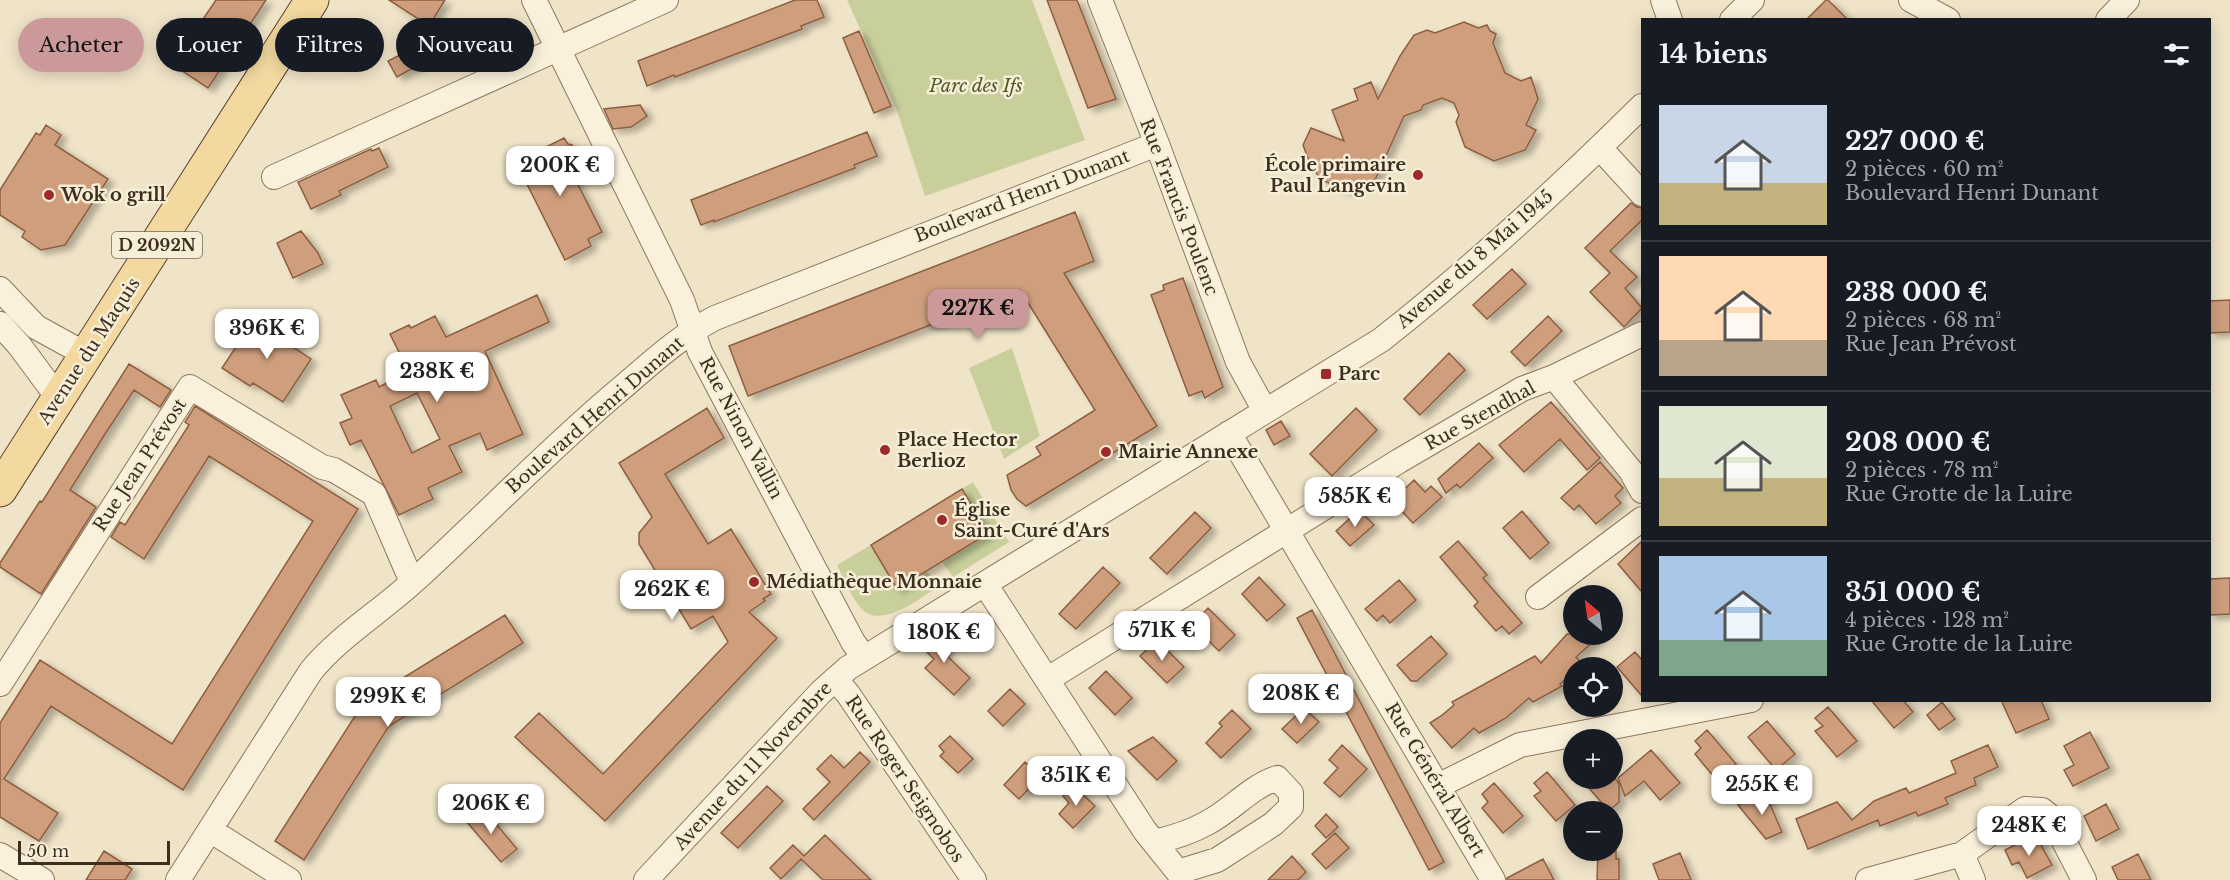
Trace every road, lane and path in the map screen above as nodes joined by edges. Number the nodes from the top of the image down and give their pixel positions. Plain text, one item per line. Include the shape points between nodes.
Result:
1 (312, 0) edge
2 (534, 0) edge
3 (666, 0) edge
4 (1100, 0) edge
5 (1663, 0) edge
6 (1752, 0) edge
7 (1911, 0) edge
8 (2127, 0) edge
9 (1669, 18) edge
10 (1734, 18) edge
11 (1944, 18) edge
12 (2110, 18) edge
13 (559, 50) junction
14 (1641, 107) edge
15 (1156, 144) junction
16 (1600, 148) junction
17 (274, 177) dead end
18 (1641, 193) edge
19 (0, 289) edge
20 (0, 324) edge
21 (36, 327) junction
22 (693, 330) junction
23 (1641, 334) edge
24 (20, 345) junction
25 (87, 355) junction
26 (1554, 377) junction
27 (59, 399) junction
28 (1265, 411) junction
29 (1229, 433) junction
30 (1639, 475) edge
31 (0, 490) edge
32 (1641, 520) edge
33 (1287, 530) junction
34 (412, 582) junction
35 (985, 584) junction
36 (1538, 597) dead end
37 (864, 657) junction
38 (835, 679) junction
39 (1048, 679) junction
40 (0, 684) edge
41 (1741, 702) edge
42 (1438, 786) junction
43 (210, 830) junction
44 (1154, 842) junction
45 (1962, 854) junction
46 (0, 855) edge
47 (42, 880) edge
48 (178, 880) edge
49 (289, 880) edge
50 (646, 880) edge
51 (974, 880) edge
52 (1493, 880) edge
53 (1868, 880) edge
54 (1973, 880) edge
55 (2084, 880) edge

1 - 25 main road, Avenue du Maquis / D 2092N
2 - 13 street, Rue Ninon Vallin
3 - 13 street
4 - 15 street, Rue Francis Poulenc
5 - 9 street
6 - 10 street
7 - 11 street
8 - 12 street
13 - 17 street
13 - 22 street, Rue Ninon Vallin
14 - 16 street, Avenue du 8 Mai 1945
15 - 22 street, Boulevard Henri Dunant via 726,313
15 - 28 street, Rue Francis Poulenc via 1238,363
16 - 18 street
16 - 28 street, Avenue du 8 Mai 1945 via 1442,292 1381,340
19 - 21 street
20 - 24 street
21 - 24 street
21 - 25 street
22 - 34 street, Boulevard Henri Dunant via 566,435
22 - 37 street, Rue Ninon Vallin via 705,362
23 - 26 street, Rue Stendhal
24 - 27 street
25 - 27 main road, Avenue du Maquis / D 2092N
26 - 30 street
26 - 33 street, Rue Stendhal via 1522,388
27 - 31 main road, Avenue du Maquis / D 2092N
28 - 29 street, Avenue du 8 Mai 1945
29 - 33 street, Rue Général Albert
29 - 35 street, Avenue du 8 Mai 1945
32 - 36 street
33 - 39 street, Rue Stendhal
33 - 42 street, Rue Général Albert
34 - 40 street, Rue Jean Prévost via 375,494 322,467 190,387
34 - 43 street, Boulevard Henri Dunant via 327,651
35 - 37 street, Avenue du 8 Mai 1945
35 - 39 street
37 - 38 street, Avenue du 11 Novembre
38 - 50 street, Avenue du 11 Novembre
38 - 51 street, Rue Roger Seignobos
39 - 44 street
41 - 42 street via 1520,745
42 - 52 street, Rue Général Albert
43 - 48 street, Boulevard Henri Dunant
43 - 49 street
44 - 44 street via 1178,872 1217,861 1273,824 1291,807 1292,793 1277,778 1263,783 1208,823
45 - 53 street
45 - 54 street
45 - 55 street via 2025,809 2042,810 2052,818
46 - 47 street

